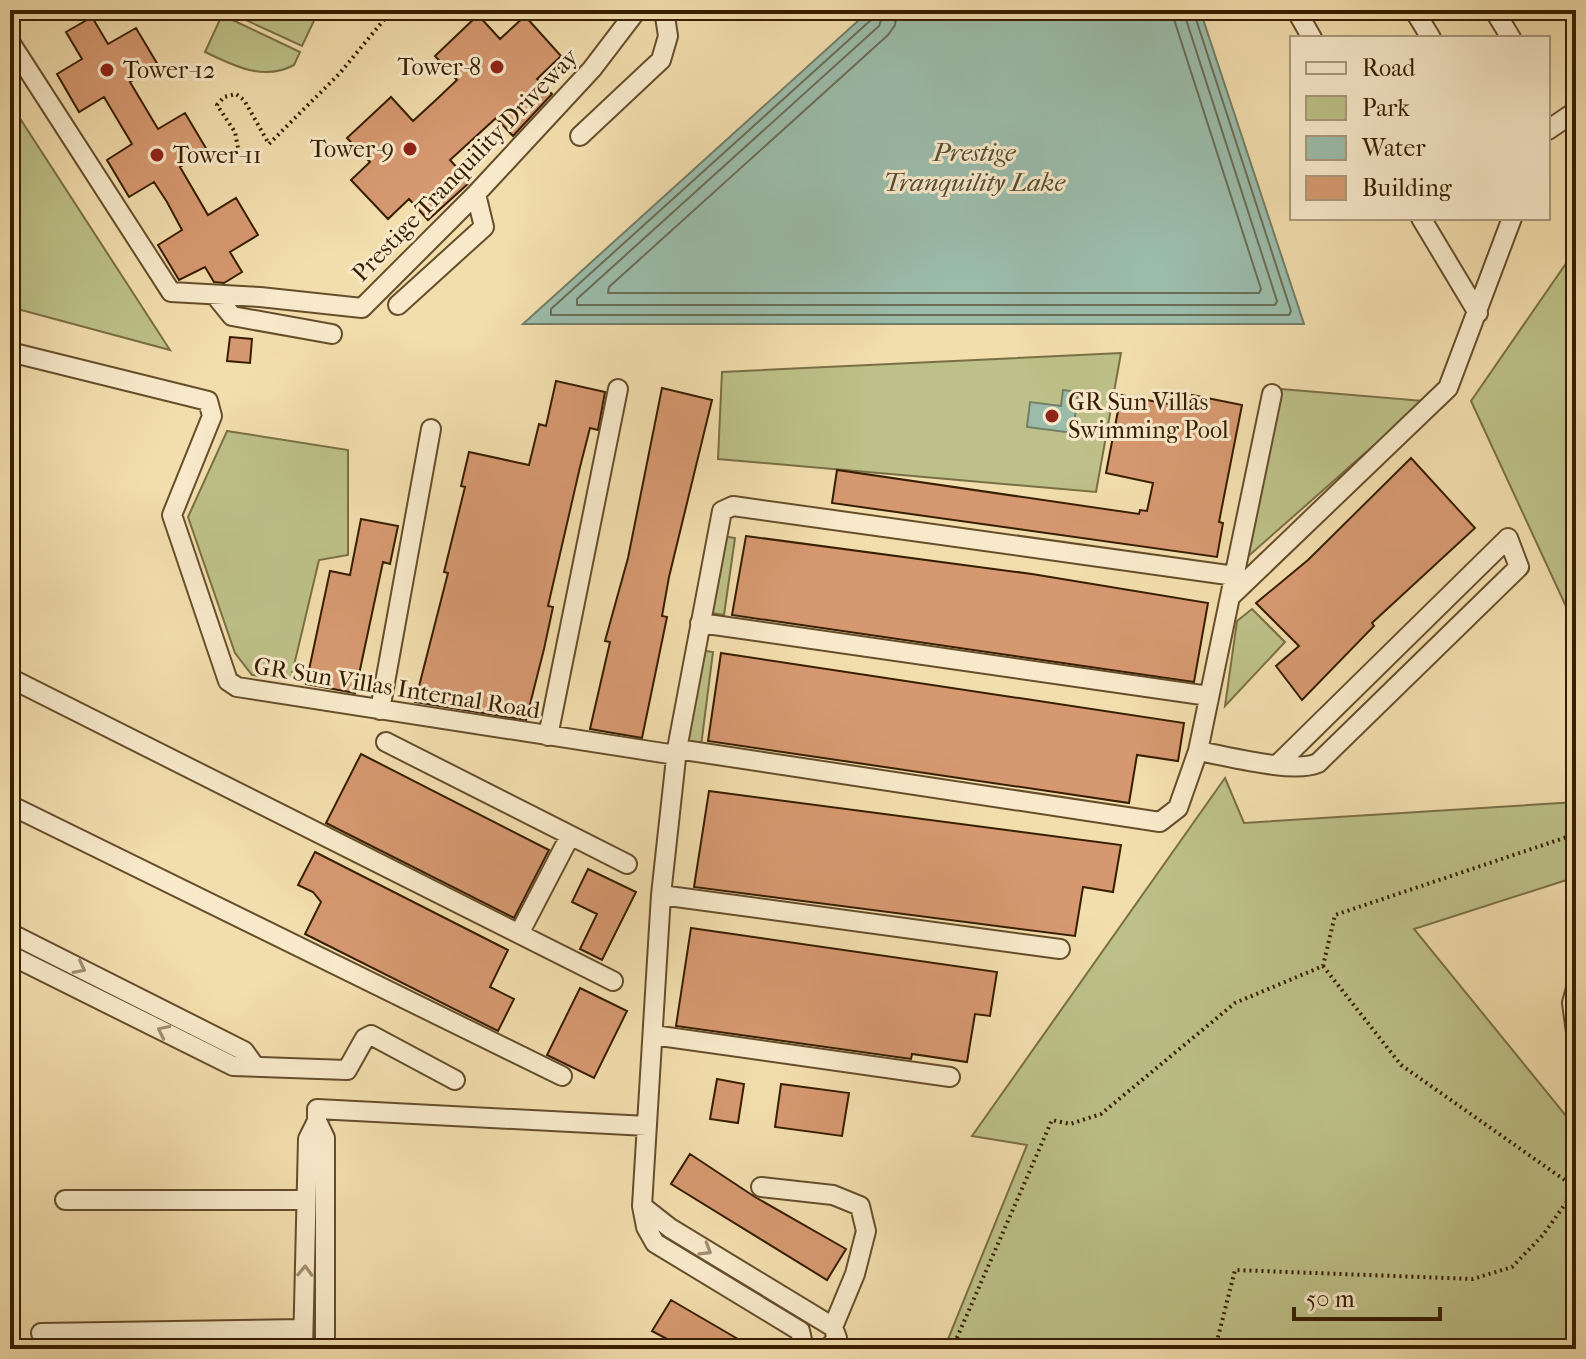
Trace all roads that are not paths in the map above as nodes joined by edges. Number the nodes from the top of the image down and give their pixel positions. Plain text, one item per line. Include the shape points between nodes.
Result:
1 (637, 10) edge
2 (664, 10) edge
3 (1296, 10) edge
4 (1414, 10) edge
5 (1494, 10) edge
6 (1311, 36) edge
7 (1430, 36) edge
8 (1510, 36) edge
9 (10, 42) edge
10 (1576, 111) edge
11 (1550, 129) edge
12 (580, 136) dead end
13 (476, 194) junction
14 (1422, 220) edge
15 (1511, 220) edge
16 (215, 295) junction
17 (398, 305) dead end
18 (1478, 313) junction
19 (332, 334) dead end
20 (10, 352) edge
21 (618, 389) dead end
22 (1272, 394) dead end
23 (431, 429) dead end
24 (1235, 576) junction
25 (1230, 597) junction
26 (700, 623) junction
27 (10, 678) edge
28 (1209, 696) junction
29 (380, 710) junction
30 (548, 736) junction
31 (386, 742) dead end
32 (1198, 751) junction
33 (676, 752) junction
34 (1278, 764) junction
35 (10, 805) edge
36 (570, 836) junction
37 (627, 864) dead end
38 (661, 895) junction
39 (520, 932) junction
40 (10, 933) edge
41 (1060, 949) dead end
42 (10, 955) edge
43 (613, 981) dead end
44 (1576, 988) edge
45 (102, 990) junction
46 (1576, 1032) edge
47 (653, 1035) junction
48 (562, 1076) dead end
49 (950, 1077) dead end
50 (455, 1080) dead end
51 (317, 1121) junction
52 (647, 1126) junction
53 (761, 1187) dead end
54 (65, 1200) dead end
55 (306, 1200) junction
56 (642, 1206) junction
57 (303, 1329) junction
58 (41, 1333) dead end
59 (832, 1336) edge
60 (798, 1342) edge
61 (303, 1349) edge
62 (325, 1349) edge

1 - 13 street, Prestige Tranquility Driveway via 592,69
2 - 12 street via 668,36 661,60
3 - 6 street
4 - 7 street
5 - 8 street
9 - 16 street, Prestige Tranquility Driveway via 171,292
10 - 11 street
13 - 16 street, Prestige Tranquility Driveway via 362,308
13 - 17 street via 484,227
14 - 18 street
15 - 18 street
16 - 19 street via 232,316
18 - 25 street via 1448,388
20 - 29 street, GR Sun Villas Internal Road via 208,401 212,416 172,515 228,681 237,687
21 - 30 street
22 - 24 street, GR Sun Villas Internal Road
23 - 29 street
24 - 25 street, GR Sun Villas Internal Road
24 - 26 street via 733,506 719,519
25 - 28 street, GR Sun Villas Internal Road
26 - 28 street
26 - 33 street
27 - 39 street
28 - 32 street, GR Sun Villas Internal Road
29 - 30 street, GR Sun Villas Internal Road
30 - 33 street, GR Sun Villas Internal Road
31 - 36 street
32 - 33 street, GR Sun Villas Internal Road via 1178,808 1160,822
32 - 34 street
33 - 38 street
34 - 34 street via 1464,581 1508,538 1519,567 1508,578 1318,763
35 - 48 street
36 - 37 street
36 - 39 street
38 - 41 street
38 - 47 street
39 - 43 street
40 -> 45 street
42 - 45 street
44 - 46 street
45 - 50 street via 243,1061 347,1070 371,1035
47 - 49 street
47 - 52 street
51 - 52 street via 317,1109
51 - 55 street via 308,1139
51 - 62 street via 325,1138
52 - 56 street
53 - 59 street via 833,1195 860,1206 866,1231
54 - 55 street
57 -> 55 street
56 -> 59 street
56 - 60 street via 655,1243
57 - 58 street
57 - 61 street
59 - 60 street

